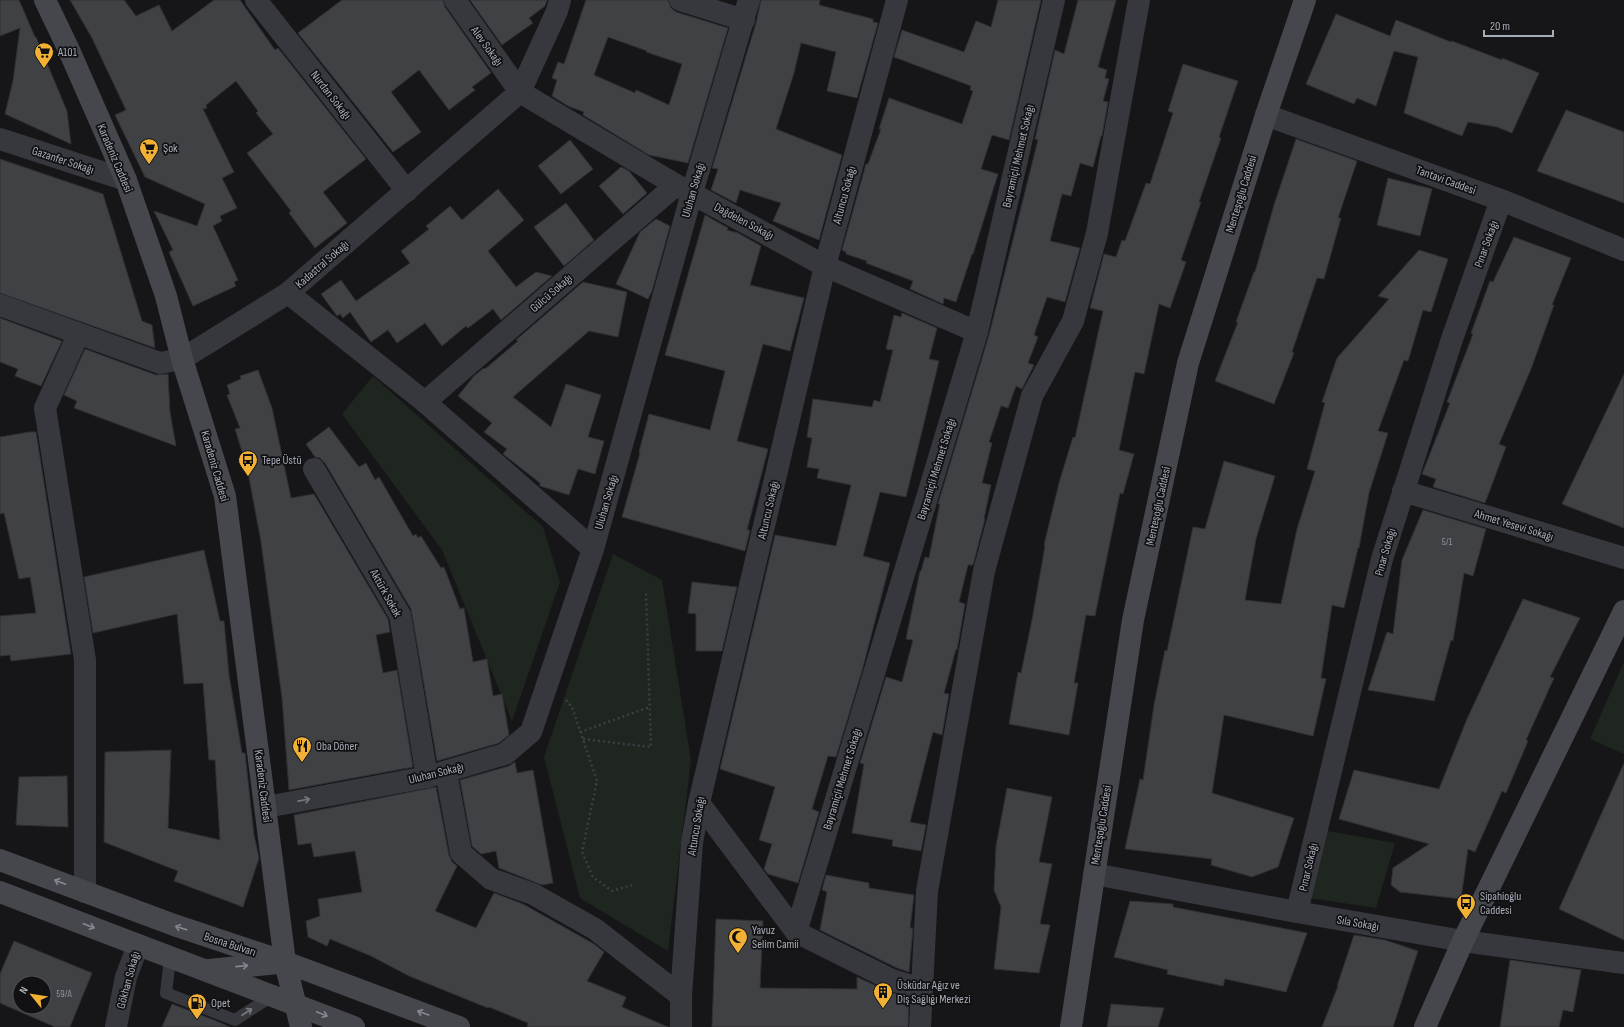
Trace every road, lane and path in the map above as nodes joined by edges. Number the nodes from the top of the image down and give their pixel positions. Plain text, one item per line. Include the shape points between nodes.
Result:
1 (45, 0) edge
2 (256, 0) edge
3 (454, 0) edge
4 (560, 0) edge
5 (680, 0) edge
6 (897, 0) edge
7 (1054, 0) edge
8 (1138, 0) edge
9 (1304, 0) edge
10 (746, 10) edge
11 (520, 92) junction
12 (1266, 115) junction
13 (0, 139) edge
14 (126, 180) junction
15 (684, 189) junction
16 (407, 191) junction
17 (1501, 200) junction
18 (1624, 250) edge
19 (825, 266) junction
20 (288, 293) junction
21 (0, 305) edge
22 (977, 332) junction
23 (78, 335) junction
24 (182, 359) junction
25 (425, 402) junction
26 (314, 469) dead end
27 (1403, 491) junction
28 (593, 548) junction
29 (1624, 558) edge
30 (646, 593) dead end
31 (1624, 611) edge
32 (549, 680) junction
33 (650, 707) junction
34 (580, 732) junction
35 (583, 739) junction
36 (437, 774) junction
37 (699, 803) junction
38 (266, 807) junction
39 (0, 860) edge
40 (1094, 874) junction
41 (632, 885) dead end
42 (0, 892) edge
43 (85, 892) junction
44 (1297, 912) junction
45 (796, 932) junction
46 (1463, 941) junction
47 (138, 945) junction
48 (170, 958) junction
49 (285, 962) junction
50 (1624, 963) edge
51 (203, 970) junction
52 (922, 989) junction
53 (272, 996) junction
54 (680, 996) junction
55 (296, 1004) junction
56 (350, 1026) edge
57 (116, 1027) edge
58 (126, 1027) edge
59 (301, 1027) edge
60 (459, 1027) edge
61 (682, 1027) edge
62 (920, 1027) edge
63 (1071, 1027) edge
64 (1425, 1027) edge

1 - 14 main road, Karadeniz Caddesi
2 - 16 street, Nurdan Sokağı
3 - 11 street, Alev Sokağı
4 - 11 street, Kadastral Sokağı
5 - 10 street
6 - 19 street, Altuncu Sokağı
7 - 22 street, Bayramiçli Mehmet Sokağı
8 - 52 street via 1097,233 1073,321 1032,396 984,571 927,890
9 - 12 main road, Menteşoğlu Caddesi
10 - 15 street, Uluhan Sokağı
11 - 15 street, Dağdelen Sokağı
11 - 16 street, Kadastral Sokağı
12 - 17 street, Tantavi Caddesi
12 - 40 main road, Menteşoğlu Caddesi via 1188,363 1134,620
13 - 14 street, Gazanfer Sokağı
14 - 24 main road, Karadeniz Caddesi via 166,296
15 - 19 street, Dağdelen Sokağı
15 - 25 street, Gülcü Sokağı
15 - 28 street, Uluhan Sokağı
16 - 20 street, Kadastral Sokağı
17 - 18 street, Tantavi Caddesi
17 - 27 street, Pınar Sokağı via 1452,339
19 - 22 street, Dağdelen Sokağı
19 - 37 street, Altuncu Sokağı
20 - 24 street, Kadastral Sokağı
20 - 25 street
21 - 23 street, Kadastral Sokağı
22 - 45 street, Bayramiçli Mehmet Sokağı
23 - 24 street, Kadastral Sokağı via 160,364
23 - 43 street via 45,408 86,660
24 - 38 main road, Karadeniz Caddesi via 225,496
25 - 28 street
26 - 36 street, Aktürk Sokak via 400,615
27 - 29 street, Ahmet Yesevi Sokağı
27 - 44 street, Pınar Sokağı via 1382,559
28 - 32 street, Uluhan Sokağı
30 - 33 path
31 - 46 main road
32 - 34 path via 572,708
32 - 36 street, Uluhan Sokağı via 531,732 505,754
33 - 34 path
33 - 35 path via 651,747
34 - 35 path
35 - 41 path via 596,781 582,852 593,877 612,891
38 -> 36 street, Uluhan Sokağı
36 - 54 street, Aktürk Sokak via 461,853 491,879 533,894 595,930
37 - 45 street
37 - 54 street, Altuncu Sokağı via 692,843
38 - 49 main road, Karadeniz Caddesi
43 -> 39 main road, Bosna Bulvarı
40 - 44 street, Sıla Sokağı
40 - 63 main road, Menteşoğlu Caddesi
42 -> 47 main road
49 -> 43 main road, Bosna Bulvarı
44 - 46 street, Sıla Sokağı
45 - 52 street via 892,980
46 - 50 street, Sıla Sokağı
46 - 64 main road
47 - 48 main road
47 - 57 street, Gökhan Sokağı via 126,977
47 - 58 street, Gökhan Sokağı via 136,980
48 - 51 main road
48 -> 53 lane via 166,993 235,1020
51 -> 49 main road
49 - 55 main road, Karadeniz Caddesi
60 -> 49 main road, Bosna Bulvarı
51 - 53 main road
52 - 62 street
53 - 55 main road
54 - 61 street, Altuncu Sokağı
55 -> 56 main road
55 - 59 main road, Karadeniz Caddesi

